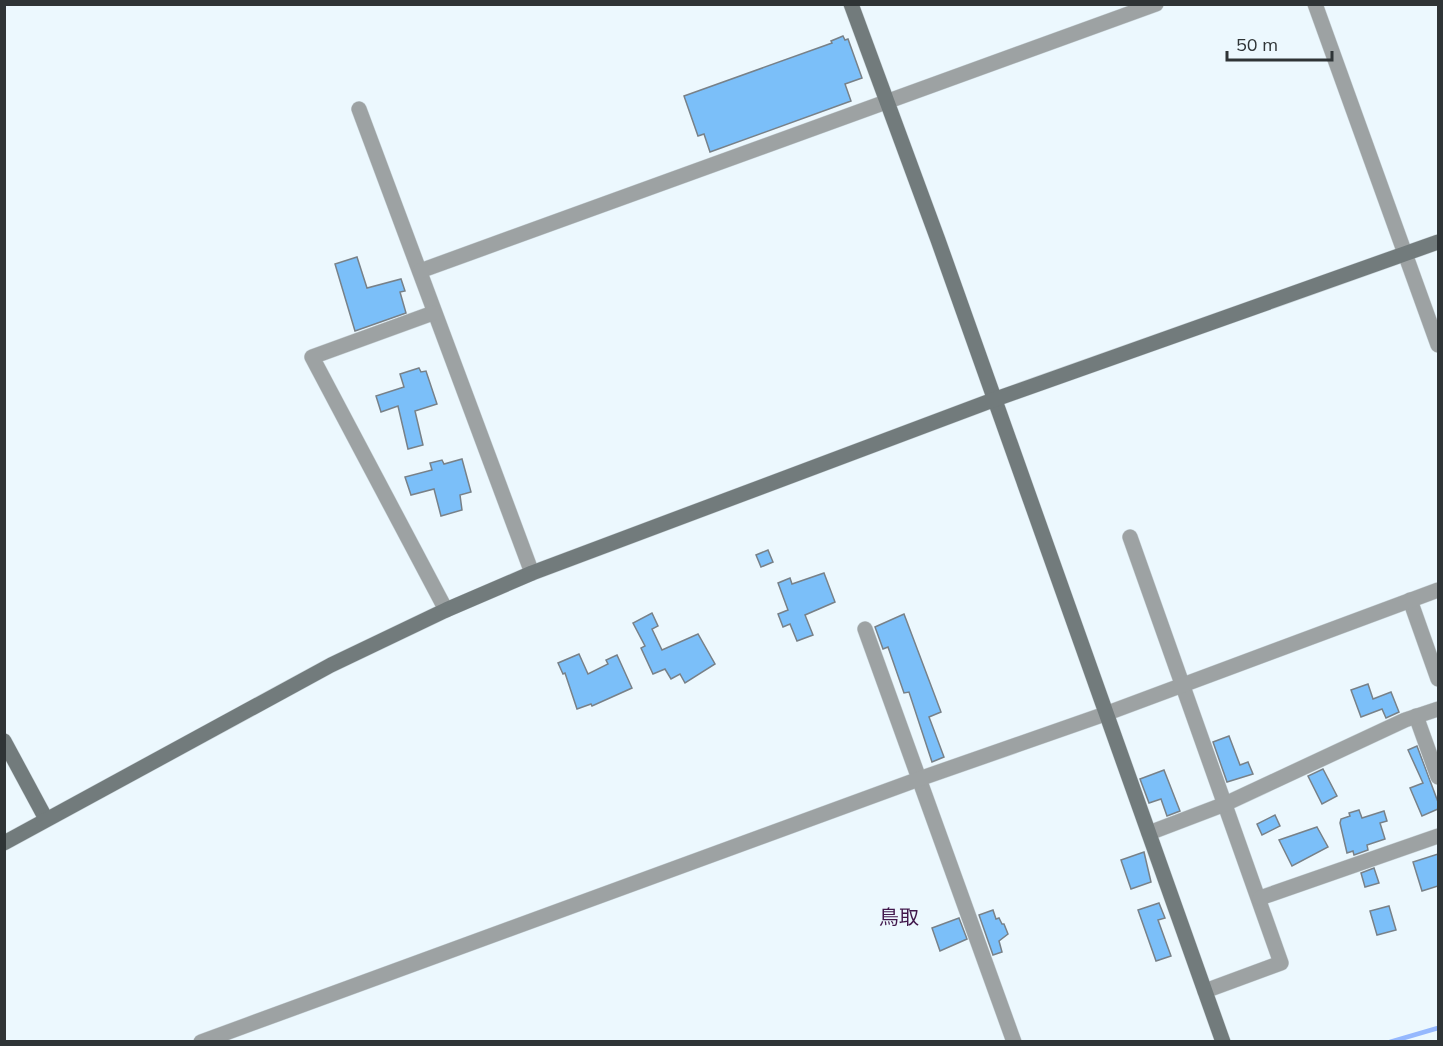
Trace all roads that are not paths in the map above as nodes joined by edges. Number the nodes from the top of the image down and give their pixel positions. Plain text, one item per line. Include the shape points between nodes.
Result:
1 (850, 4) edge
2 (1156, 4) edge
3 (1315, 4) edge
4 (886, 101) junction
5 (359, 109) dead end
6 (1438, 242) edge
7 (1406, 254) junction
8 (420, 271) junction
9 (433, 313) junction
10 (1438, 345) edge
11 (993, 400) junction
12 (1130, 537) dead end
13 (532, 573) junction
14 (1438, 590) edge
15 (1410, 600) junction
16 (446, 610) junction
17 (865, 629) dead end
18 (1438, 679) edge
19 (1181, 686) junction
20 (1438, 709) edge
21 (1105, 714) junction
22 (1416, 716) junction
23 (4, 741) edge
24 (1438, 777) edge
25 (919, 779) junction
26 (1225, 804) junction
27 (46, 819) junction
28 (1149, 833) junction
29 (1438, 836) edge
30 (4, 843) edge
31 (1260, 898) junction
32 (1205, 991) junction
33 (201, 1041) edge
34 (1014, 1041) edge
35 (1223, 1041) edge

1 - 4 street
2 - 4 street
3 - 7 street
4 - 8 street
4 - 11 street
5 - 8 street
6 - 7 street
7 - 10 street
7 - 11 street
8 - 9 street
9 - 13 street
9 - 16 street via 312,357
11 - 13 street
11 - 21 street
12 - 19 street
13 - 16 street
14 - 15 street
15 - 18 street
15 - 19 street
16 - 27 street via 331,664
17 - 25 street
19 - 21 street
19 - 26 street
20 - 22 street
21 - 25 street
21 - 28 street
22 - 24 street
22 - 26 street
23 - 27 street
25 - 33 street
25 - 34 street
26 - 28 street
26 - 31 street
27 - 30 street
28 - 32 street
29 - 31 street
31 - 32 street via 1281,963
32 - 35 street

